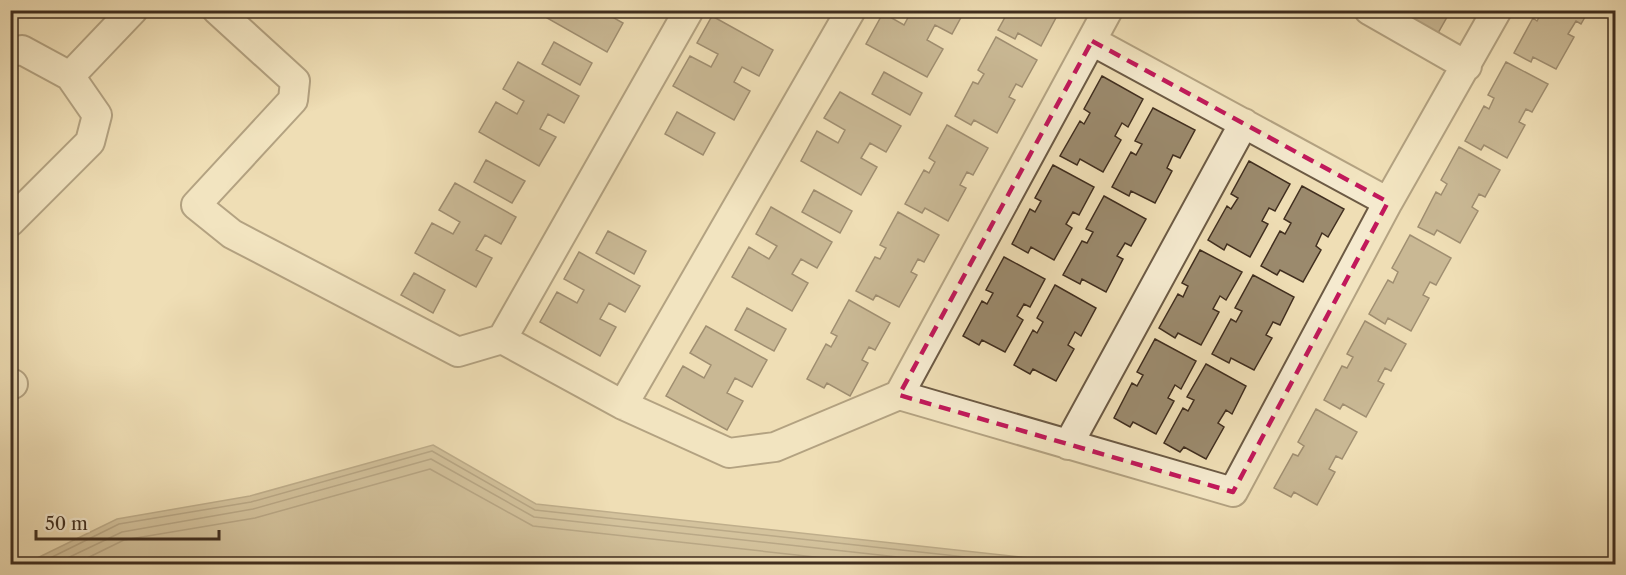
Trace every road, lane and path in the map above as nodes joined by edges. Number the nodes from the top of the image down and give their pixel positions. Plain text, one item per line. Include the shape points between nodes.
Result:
1 (134, 10) edge
2 (217, 10) edge
3 (688, 10) edge
4 (851, 10) edge
5 (1108, 10) edge
6 (1370, 10) edge
7 (1497, 10) edge
8 (1092, 41) junction
9 (10, 52) edge
10 (1467, 66) junction
11 (69, 76) junction
12 (1244, 123) junction
13 (1388, 202) junction
14 (10, 222) edge
15 (502, 339) junction
16 (898, 395) junction
17 (623, 405) junction
18 (1068, 445) junction

1 - 11 street
2 - 15 street via 295,81 293,100 196,205 232,234 458,352
3 - 15 street
4 - 17 street
5 - 8 street
6 - 10 street
7 - 10 street
8 - 12 street
8 - 16 street
9 - 11 street via 22,50
10 - 13 street
11 - 14 street via 97,115 90,142
12 - 13 street
12 - 18 street
13 - 18 street via 1233,492
15 - 17 street
16 - 17 street via 775,447 729,453
16 - 18 street

